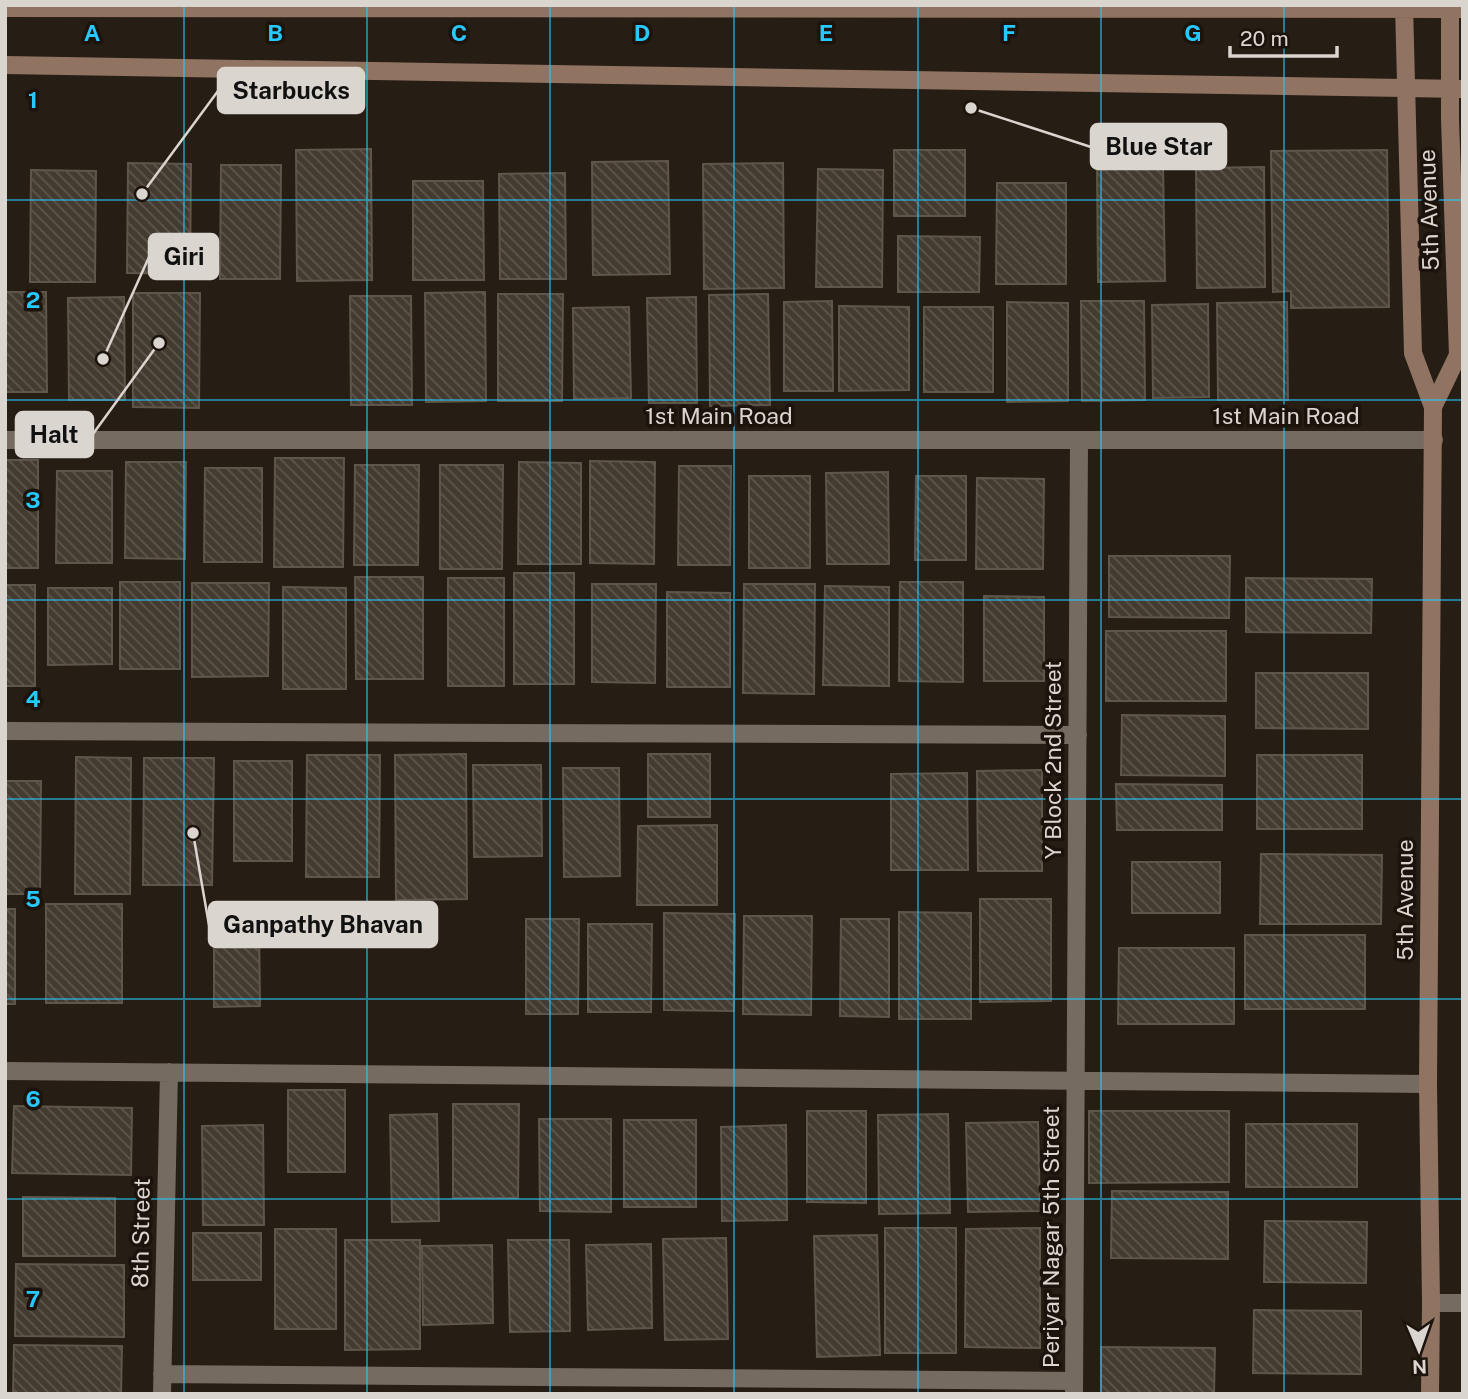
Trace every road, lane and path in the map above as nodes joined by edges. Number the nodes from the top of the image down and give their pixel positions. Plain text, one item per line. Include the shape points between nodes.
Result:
1 (1404, 7) edge
2 (5, 8) edge
3 (1454, 8) edge
4 (5, 65) edge
5 (1405, 89) junction
6 (1456, 89) edge
7 (1433, 407) junction
8 (5, 440) edge
9 (1079, 440) junction
10 (1434, 440) junction
11 (5, 731) edge
12 (1078, 735) junction
13 (5, 1071) edge
14 (169, 1072) junction
15 (1076, 1081) junction
16 (1429, 1084) junction
17 (1431, 1303) junction
18 (1463, 1303) edge
19 (162, 1374) junction
20 (435, 1385) edge
21 (737, 1386) edge
22 (1074, 1387) edge
23 (162, 1394) edge
24 (1430, 1394) edge

1 - 2 main road
1 - 3 main road
1 - 5 main road, 5th Avenue
3 - 6 main road, 5th Avenue
4 - 5 main road
5 - 6 main road
5 - 7 main road, 5th Avenue via 1413,353
6 - 7 main road, 5th Avenue via 1458,355
7 - 10 main road, 5th Avenue
8 - 9 street, 1st Main Road
9 - 10 street, 1st Main Road
9 - 12 street, Y Block 2nd Street
10 - 16 main road, 5th Avenue
11 - 12 street
12 - 15 street, Y Block 2nd Street
13 - 14 street
14 - 15 street
14 - 19 street, 8th Street
15 - 16 street
15 - 22 street, Periyar Nagar 5th Street
16 - 17 main road, 5th Avenue
17 - 18 street
17 - 24 main road, 5th Avenue
19 - 20 street
19 - 23 street, 8th Street
20 - 21 street
21 - 22 street

